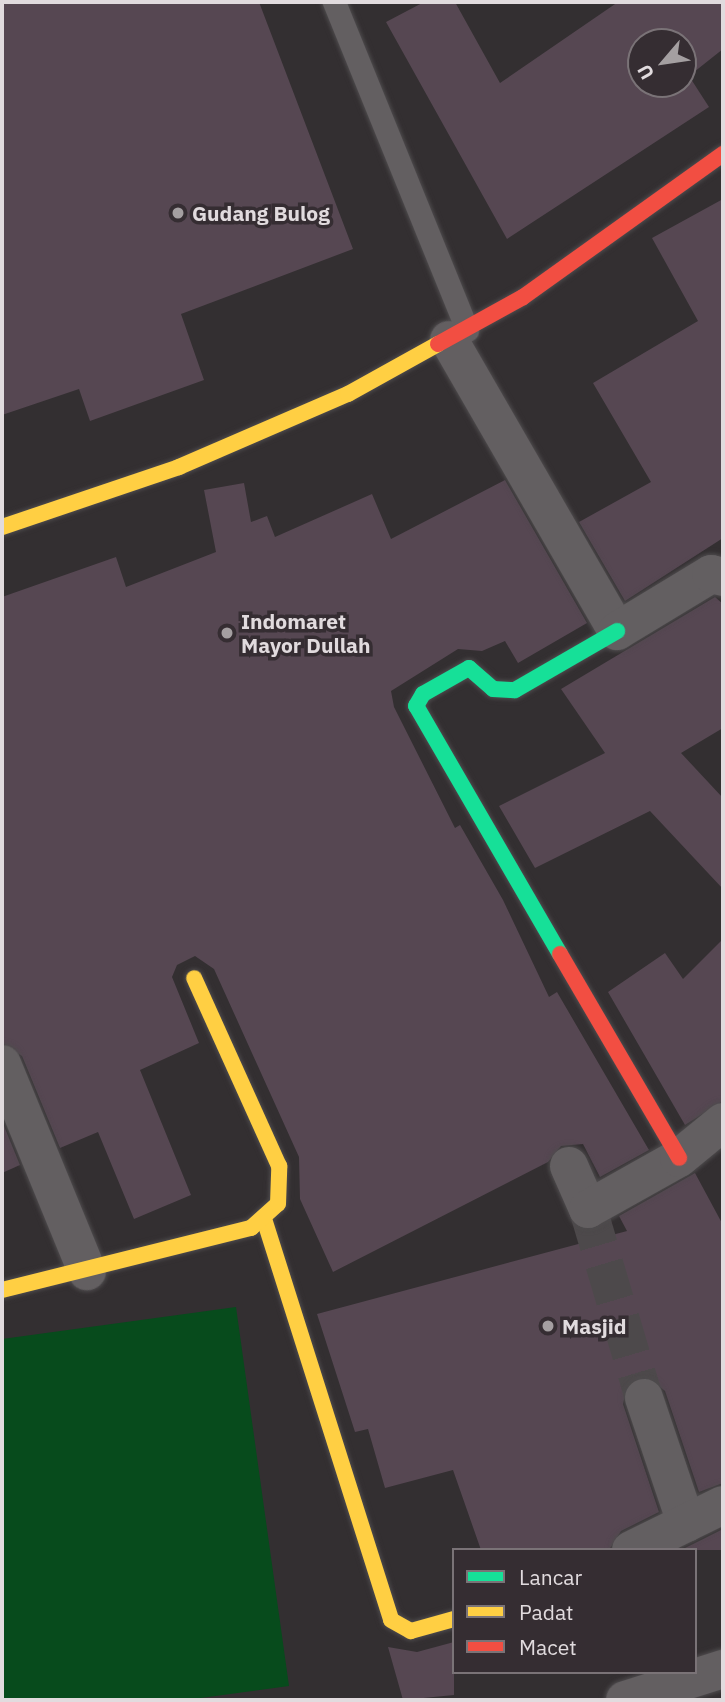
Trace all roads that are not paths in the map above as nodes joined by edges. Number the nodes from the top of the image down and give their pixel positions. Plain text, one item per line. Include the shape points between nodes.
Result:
1 (334, 2) edge
2 (723, 154) edge
3 (458, 335) junction
4 (2, 527) edge
5 (723, 577) edge
6 (617, 631) junction
7 (194, 978) dead end
8 (2, 1064) edge
9 (723, 1122) edge
10 (679, 1158) junction
11 (569, 1166) dead end
12 (265, 1222) junction
13 (87, 1271) junction
14 (2, 1290) edge
15 (644, 1398) tunnel mouth
16 (723, 1505) edge
17 (685, 1523) junction
18 (635, 1548) edge
19 (452, 1620) edge
20 (723, 1669) edge
21 (625, 1700) edge

1 - 3 lane
2 - 3 main road via 604,244
3 - 4 main road via 247,440
3 - 6 street
5 - 6 street via 711,574
6 - 10 main road via 515,690 493,689 469,668 423,694 416,706
7 - 12 main road via 279,1166 283,1188
8 - 13 street
9 - 10 street
10 - 11 street via 588,1209
12 - 13 main road
12 - 19 main road via 391,1619 411,1631
13 - 14 main road
15 - 17 street
16 - 17 street
17 - 18 street
20 - 21 street

